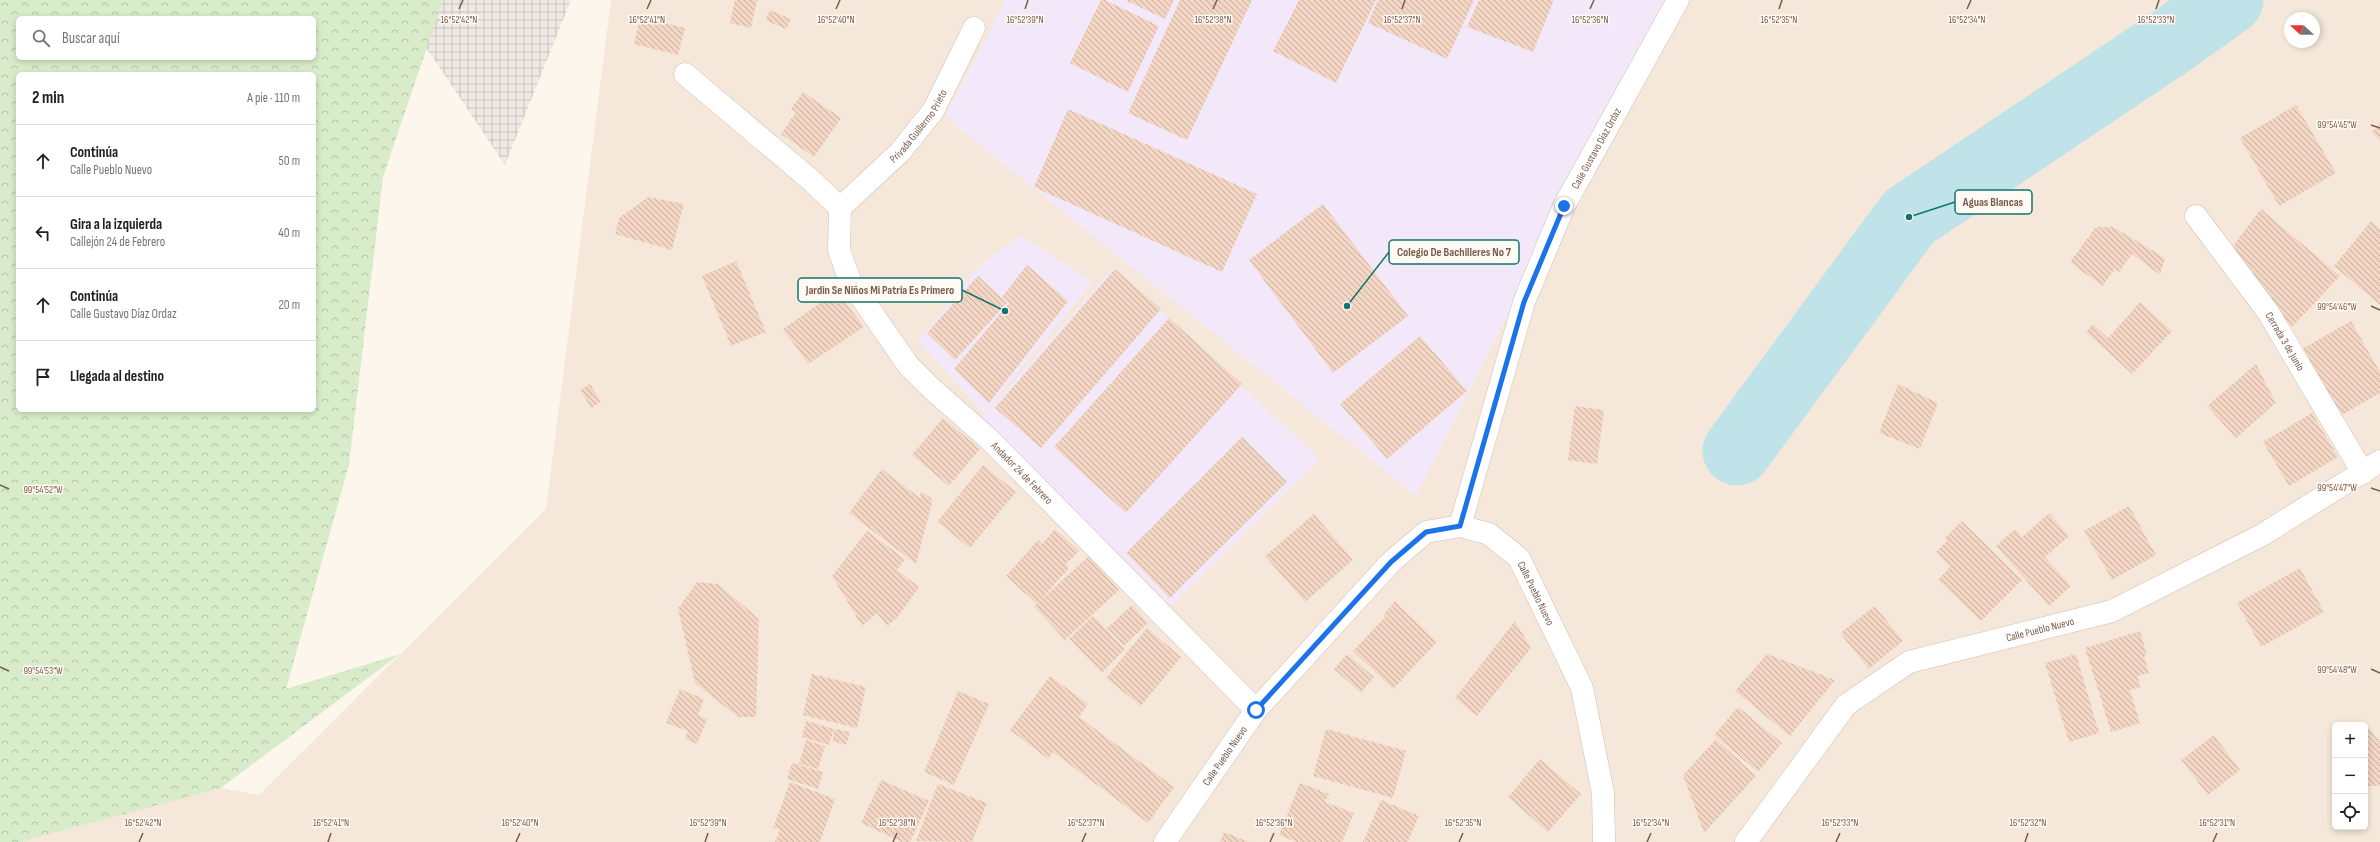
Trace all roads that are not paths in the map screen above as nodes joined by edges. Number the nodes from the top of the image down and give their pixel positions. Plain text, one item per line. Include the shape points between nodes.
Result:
1 (1678, 0) edge
2 (974, 28) dead end
3 (685, 74) dead end
4 (840, 208) junction
5 (2196, 216) dead end
6 (2372, 467) edge
7 (1460, 526) junction
8 (1256, 710) junction
9 (1164, 842) edge
10 (1604, 842) edge
11 (1746, 842) edge

1 - 7 street, Calle Gustavo Díaz Ordaz via 1564,206 1524,302
2 - 4 street, Privada Guillermo Prieto via 933,111 900,152
3 - 4 street
4 - 8 street, Andador 24 de Febrero via 839,250 850,281 908,365 989,439
5 - 6 street, Cerrada 3 de Junio via 2268,312
6 - 11 street, Calle Pueblo Nuevo via 2262,535 2112,611 1909,662 1846,705
7 - 8 street, Calle Pueblo Nuevo via 1426,532 1391,562
7 - 10 street, Calle Pueblo Nuevo via 1489,534 1519,558 1582,688 1603,793
8 - 9 street, Calle Pueblo Nuevo

